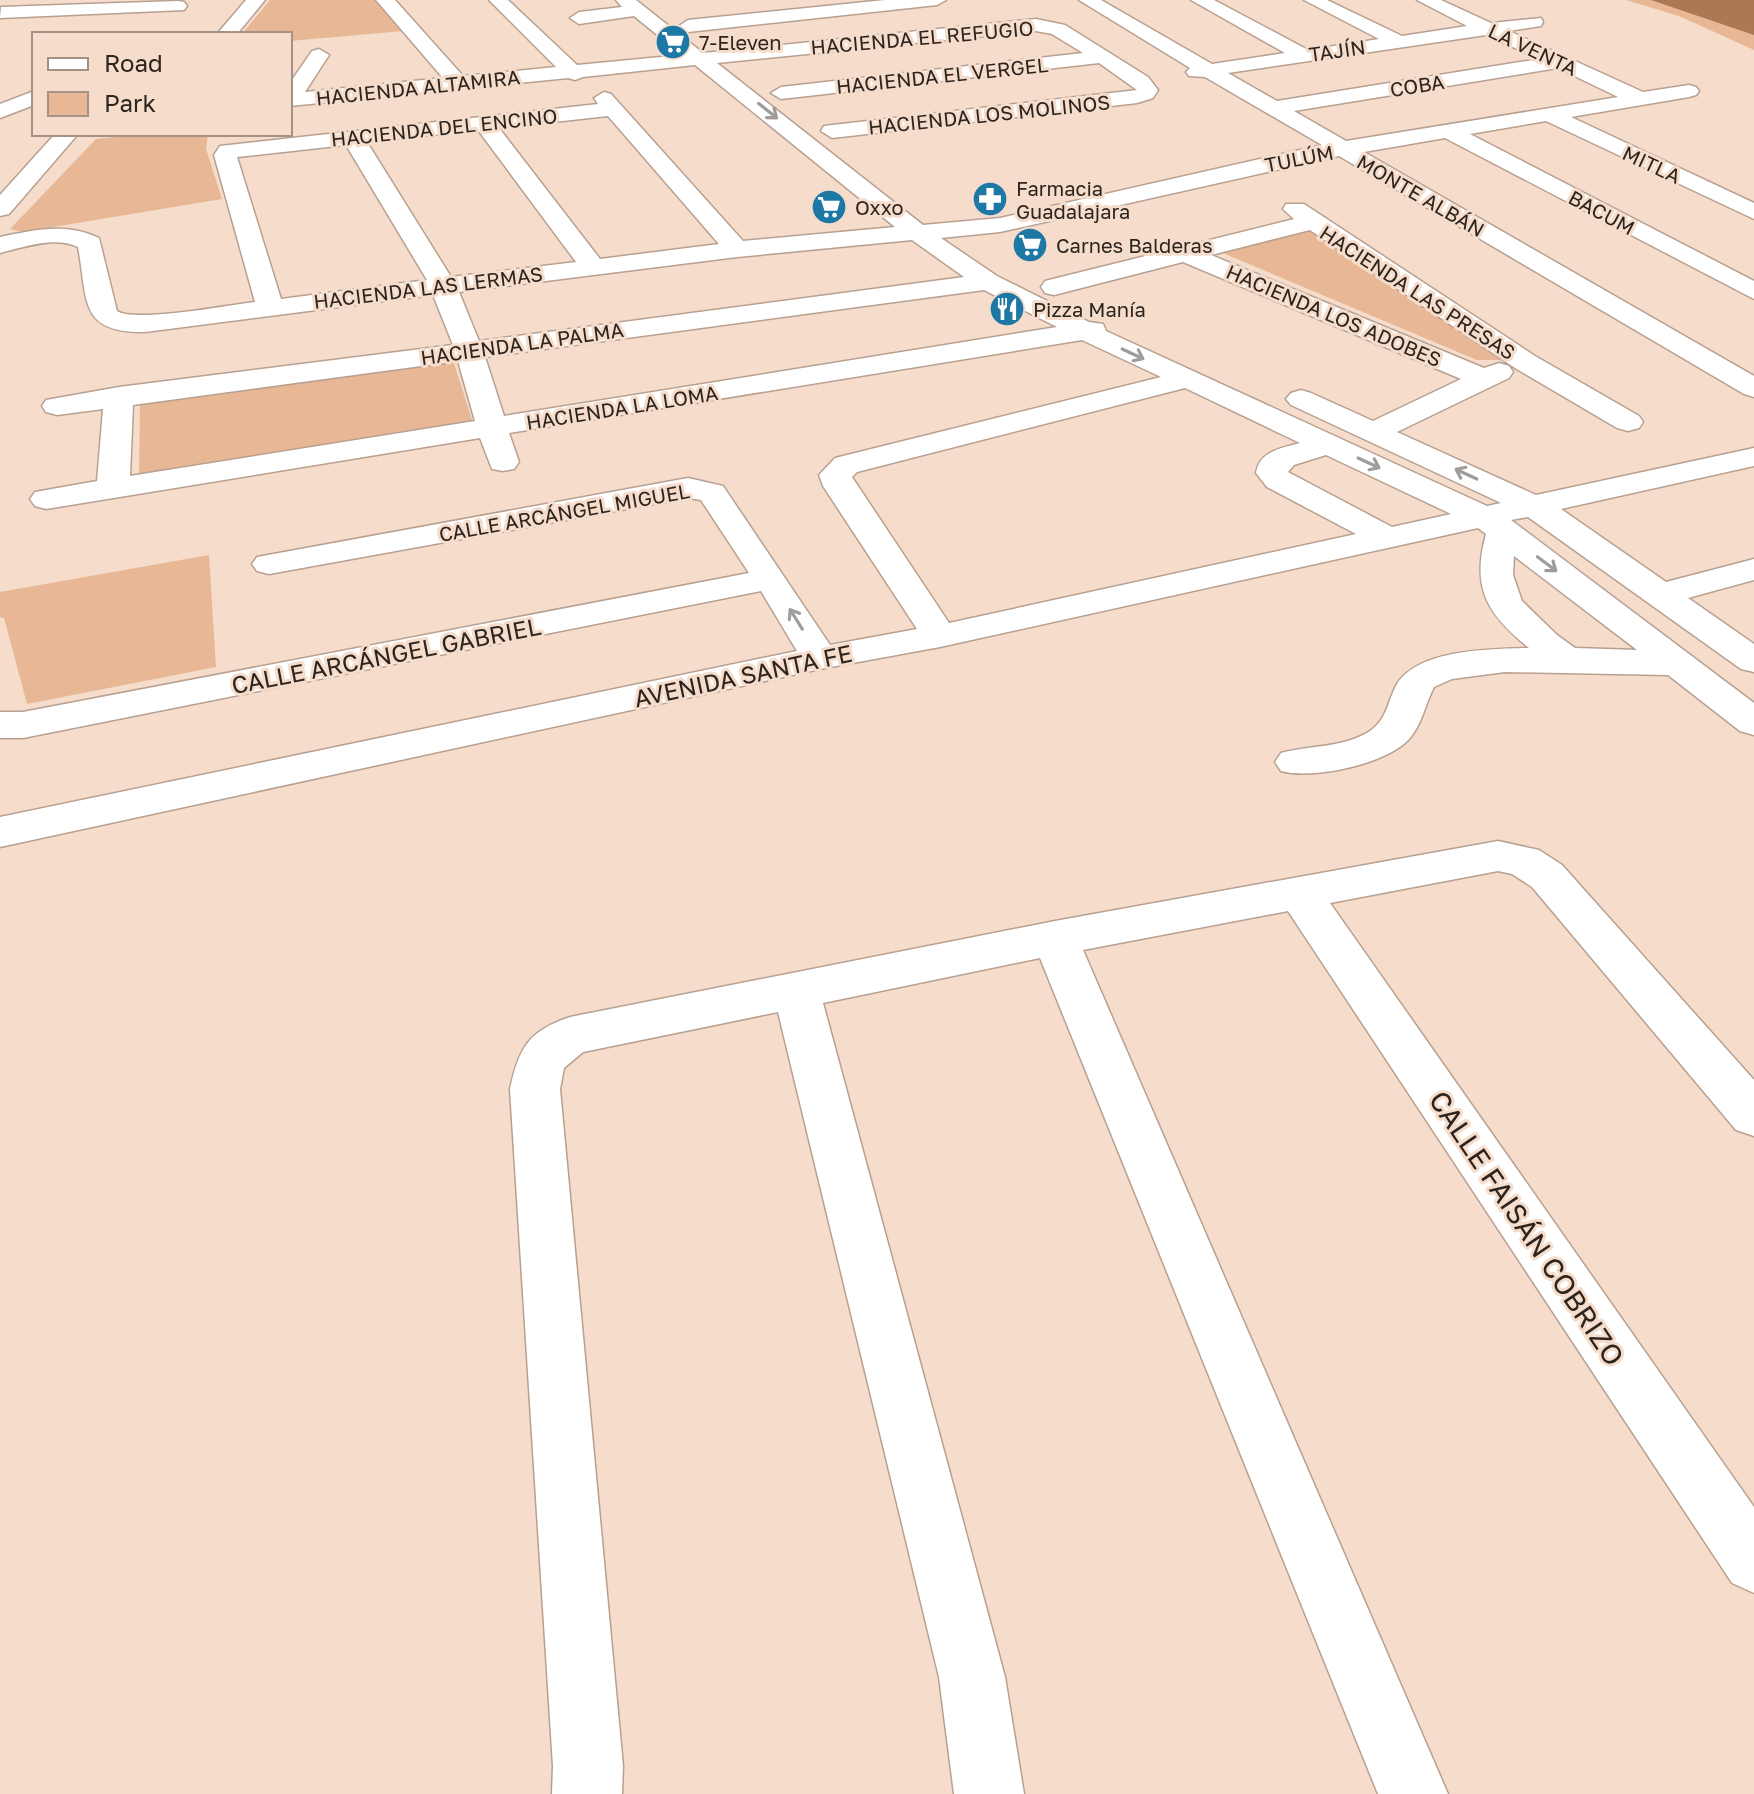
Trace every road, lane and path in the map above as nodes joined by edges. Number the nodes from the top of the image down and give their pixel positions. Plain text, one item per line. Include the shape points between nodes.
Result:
1 (256, 0) edge
2 (385, 0) edge
3 (498, 0) edge
4 (937, 0) edge
5 (1088, 0) edge
6 (1200, 0) edge
7 (1313, 0) edge
8 (1426, 0) edge
9 (181, 3) edge
10 (638, 3) edge
11 (151, 4) edge
12 (7, 8) edge
13 (579, 18) dead end
14 (1534, 22) dead end
15 (163, 25) dead end
16 (688, 26) junction
17 (1488, 28) junction
18 (229, 32) edge
19 (1398, 41) junction
20 (1303, 55) junction
21 (1102, 57) junction
22 (1560, 62) junction
23 (738, 65) junction
24 (572, 70) junction
25 (1209, 70) junction
26 (458, 83) junction
27 (736, 86) junction
28 (1144, 87) junction
29 (1689, 91) dead end
30 (347, 95) junction
31 (292, 97) edge
32 (32, 98) edge
33 (1640, 99) junction
34 (292, 100) edge
35 (1273, 108) junction
36 (0, 112) edge
37 (1550, 115) junction
38 (819, 122) junction
39 (484, 123) junction
40 (1450, 132) junction
41 (65, 136) edge
42 (352, 136) junction
43 (1342, 149) junction
44 (855, 150) dead end
45 (10, 186) edge
46 (1033, 193) dead end
47 (992, 202) dead end
48 (1081, 206) junction
49 (0, 209) edge
50 (1754, 212) edge
51 (935, 220) junction
52 (0, 245) edge
53 (737, 249) junction
54 (1184, 253) junction
55 (593, 267) junction
56 (1000, 267) junction
57 (443, 286) junction
58 (1054, 287) junction
59 (1754, 291) edge
60 (270, 307) junction
61 (1131, 324) junction
62 (1085, 331) junction
63 (469, 351) junction
64 (1525, 362) junction
65 (1192, 366) junction
66 (1483, 378) junction
67 (1277, 388) dead end
68 (1754, 388) edge
69 (119, 396) junction
70 (57, 406) dead end
71 (494, 428) junction
72 (1375, 431) junction
73 (1591, 439) dead end
74 (1328, 444) junction
75 (1754, 457) edge
76 (503, 462) dead end
77 (113, 487) junction
78 (1422, 487) junction
79 (46, 499) dead end
80 (1536, 507) junction
81 (1353, 519) junction
82 (1494, 524) junction
83 (1388, 538) junction
84 (269, 564) dead end
85 (1754, 569) edge
86 (759, 582) junction
87 (1658, 595) junction
88 (940, 636) junction
89 (1567, 660) junction
90 (1754, 661) edge
91 (805, 662) junction
92 (1677, 664) junction
93 (1754, 681) edge
94 (1718, 694) junction
95 (1754, 722) edge
96 (0, 725) edge
97 (1295, 762) dead end
98 (0, 832) edge
99 (1300, 894) junction
100 (1055, 938) junction
101 (796, 990) junction
102 (1754, 1115) edge
103 (1754, 1561) edge
104 (587, 1794) edge
105 (989, 1794) edge
106 (1413, 1794) edge

1 - 18 street
2 - 26 street
3 - 24 street
4 - 16 street
5 - 25 street, MONTE ALBÁN
6 - 20 street
7 - 19 street
8 - 17 street, LA VENTA
9 - 11 street
9 - 15 street
10 - 13 street
10 - 16 street
10 - 23 street
11 - 12 street
14 - 17 street, TAJÍN
16 - 23 street
17 - 19 street, TAJÍN
17 - 22 street, LA VENTA
19 - 20 street, TAJÍN
20 - 25 street, TAJÍN
21 - 23 street, HACIENDA EL VERGEL
21 - 23 street, HACIENDA EL REFUGIO via 1049,26
21 - 28 street
22 - 33 street, LA VENTA
22 - 35 street, COBA
23 - 24 street, HACIENDA ALTAMIRA
23 - 27 street
23 - 27 street
23 - 38 street
24 - 26 street, HACIENDA ALTAMIRA
25 - 28 street, TAJÍN
25 - 35 street, MONTE ALBÁN
26 - 30 street, HACIENDA ALTAMIRA
27 -> 51 street
28 - 38 street, HACIENDA LOS MOLINOS
29 - 33 street, TULÚM
30 - 31 street via 316,60
30 - 34 street, HACIENDA ALTAMIRA
32 - 36 street
33 - 37 street, TULÚM
35 - 43 street, MONTE ALBÁN
37 - 40 street, TULÚM
37 - 50 street, MITLA
38 - 44 street
39 - 42 street, HACIENDA DEL ENCINO
39 - 53 street, HACIENDA DEL ENCINO via 608,103
39 - 55 street
40 - 43 street, TULÚM
40 - 59 street, BACUM
41 - 45 street
42 - 57 street
42 - 60 street, HACIENDA DEL ENCINO via 225,155
43 - 48 street, TULÚM
43 - 68 street, MONTE ALBÁN
45 - 49 street
46 - 48 street via 1057,194
47 - 51 street
48 - 51 street, TULÚM via 1000,225
51 - 53 street, HACIENDA LAS LERMAS
51 - 56 street
51 - 56 street
52 - 60 street, HACIENDA LAS LERMAS via 55,235 90,243 104,314 122,324
53 - 55 street, HACIENDA LAS LERMAS
54 - 58 street
54 - 64 street, HACIENDA LAS PRESAS via 1303,215
54 - 66 street, HACIENDA LOS ADOBES
55 - 57 street, HACIENDA LAS LERMAS
56 - 58 street
56 - 62 street
56 - 63 street, HACIENDA LA PALMA
57 - 60 street, HACIENDA LAS LERMAS
57 - 63 street
58 - 61 street
61 - 62 street, HACIENDA LA LOMA
61 - 65 street
62 -> 65 street
62 - 71 street, HACIENDA LA LOMA
63 - 69 street, HACIENDA LA PALMA
63 - 71 street
64 - 66 street
64 - 73 street, HACIENDA LAS PRESAS via 1628,422
65 - 74 street
65 - 88 street via 846,465 835,475
66 - 72 street
67 - 72 street
69 - 70 street, HACIENDA LA PALMA
69 - 77 street
71 - 76 street
71 - 77 street, HACIENDA LA LOMA
80 -> 72 street
74 -> 78 street
74 - 81 street via 1283,458 1272,473
75 - 80 street, AVENIDA SANTA FE
77 - 79 street, HACIENDA LA LOMA
78 - 81 street
78 - 82 street
80 - 82 street, AVENIDA SANTA FE
80 - 87 street
81 - 83 street
82 - 83 street, AVENIDA SANTA FE
82 - 89 street via 1495,573 1503,601 1524,626
82 -> 92 street
83 - 88 street, AVENIDA SANTA FE
84 - 86 street, CALLE ARCÁNGEL MIGUEL via 688,488 712,493
85 - 87 street
86 - 91 street, CALLE ARCÁNGEL MIGUEL
86 - 96 street, CALLE ARCÁNGEL GABRIEL via 38,722
87 - 90 street
88 - 91 street, AVENIDA SANTA FE
89 - 92 street
89 - 97 street via 1475,661 1429,676 1416,686 1406,716 1383,742 1366,750
91 - 98 street, AVENIDA SANTA FE
92 - 94 street
93 - 94 street
94 - 95 street
99 - 100 street
99 - 102 street via 1498,856 1524,861 1547,876
99 - 103 street, CALLE FAISÁN COBRIZO
100 - 101 street
100 - 106 street
101 - 104 street via 570,1036 541,1058 535,1089
101 - 105 street via 972,1677

